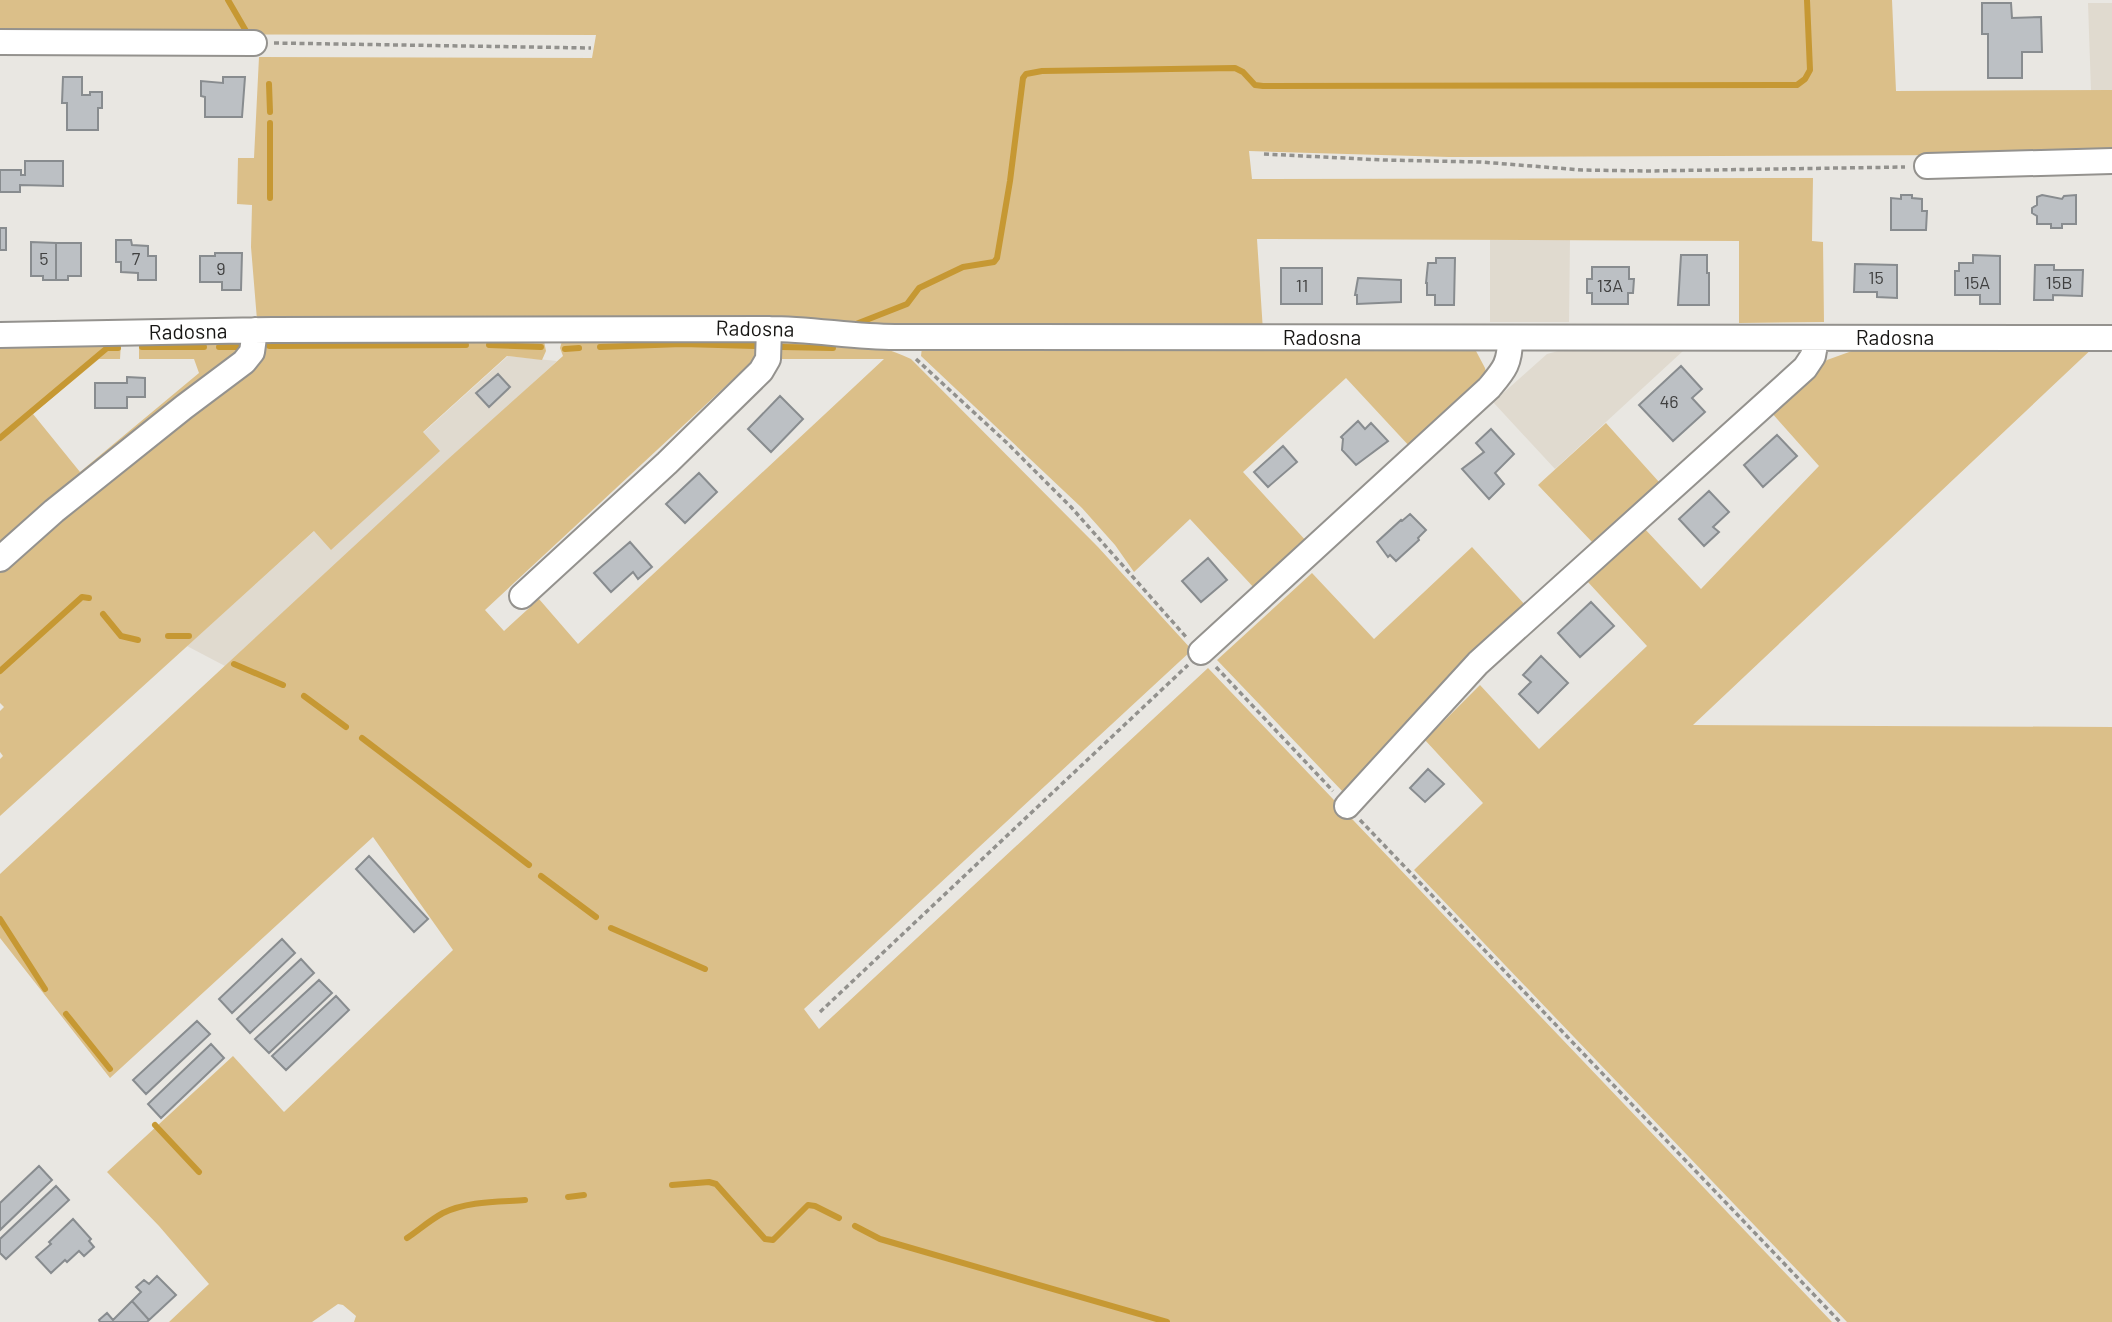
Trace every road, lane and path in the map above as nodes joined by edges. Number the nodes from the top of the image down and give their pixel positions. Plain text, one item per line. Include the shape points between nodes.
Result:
1 (0, 42) edge
2 (254, 43) joint
3 (591, 48) dead end
4 (1264, 154) dead end
5 (2112, 162) edge
6 (1927, 166) joint
7 (769, 329) junction
8 (255, 330) junction
9 (0, 335) edge
10 (895, 337) junction
11 (2112, 338) edge
12 (1510, 339) junction
13 (1816, 339) junction
14 (0, 559) edge
15 (522, 596) dead end
16 (1202, 652) junction
17 (1347, 806) junction
18 (820, 1012) dead end
19 (1840, 1322) edge

1 - 2 street
2 - 3 path
4 - 6 path via 1582,170
5 - 6 street
7 - 8 street, Radosna
7 - 10 street, Radosna
7 - 15 street via 768,359 761,372
8 - 9 street, Radosna
8 - 14 street via 252,352 244,362
10 - 12 street, Radosna
10 - 16 path via 1071,507
11 - 13 street, Radosna
12 - 13 street, Radosna
12 - 16 street via 1507,366 1489,388
13 - 17 street via 1805,368 1478,663
16 - 17 path
16 - 18 path
17 - 19 path

